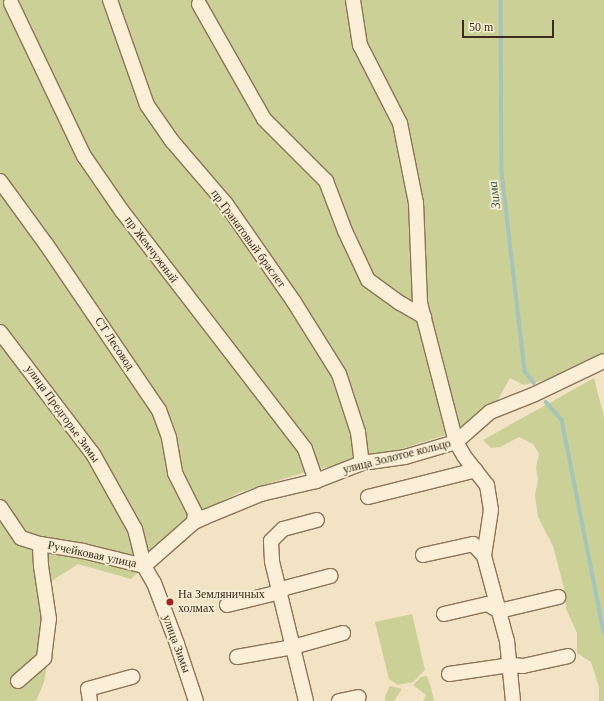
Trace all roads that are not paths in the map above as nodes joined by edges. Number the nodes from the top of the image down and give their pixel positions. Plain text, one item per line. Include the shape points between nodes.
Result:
1 (110, 0) edge
2 (353, 0) edge
3 (11, 3) dead end
4 (199, 4) dead end
5 (0, 181) edge
6 (424, 317) junction
7 (0, 332) edge
8 (604, 361) edge
9 (456, 442) junction
10 (362, 463) junction
11 (476, 470) junction
12 (316, 480) junction
13 (368, 497) dead end
14 (0, 507) edge
15 (318, 520) dead end
16 (194, 522) junction
17 (40, 544) junction
18 (423, 555) dead end
19 (484, 556) junction
20 (144, 566) junction
21 (330, 576) dead end
22 (280, 592) junction
23 (558, 597) dead end
24 (227, 605) dead end
25 (499, 612) junction
26 (444, 614) dead end
27 (343, 633) dead end
28 (293, 647) junction
29 (568, 656) dead end
30 (237, 657) dead end
31 (511, 665) junction
32 (449, 674) dead end
33 (132, 677) dead end
34 (18, 681) dead end
35 (359, 696) dead end
36 (90, 701) edge
37 (196, 701) edge
38 (306, 701) edge
39 (339, 701) edge
40 (513, 701) edge

1 - 10 street, пр Гранатовый браслет via 147,106 226,204 294,302 339,374 358,432
2 - 6 street via 360,45 400,123 416,203 420,303
3 - 12 street, пр Жемчужный via 84,156 140,235 305,449
4 - 6 street via 264,119 326,181 345,231 368,280
5 - 16 street, СТ Лесовод via 46,244 158,410 169,438 175,473 195,513
6 - 9 street
7 - 20 street, улица Предгорье Зимы via 93,454 135,529
8 - 9 street, улица Золотое кольцо via 490,412
9 - 10 street, улица Золотое кольцо via 405,457
9 - 11 street
10 - 12 street, улица Золотое кольцо
11 - 13 street
11 - 19 street via 487,486 491,510
12 - 16 street, улица Золотое кольцо via 261,494
14 - 17 street, Ручейковая улица via 21,538
15 - 22 street via 282,529 271,541 272,561
16 - 20 street, улица Золотое кольцо
17 - 20 street, Ручейковая улица via 84,551
17 - 34 street, Ручейковая улица via 49,619 44,658
18 - 19 street via 473,544
19 - 25 street
20 - 37 street, улица Зимы via 154,583
21 - 22 street via 285,588
22 - 24 street
22 - 28 street
23 - 25 street
25 - 26 street via 487,604
25 - 31 street
27 - 28 street
28 - 30 street
28 - 38 street
29 - 31 street via 523,666
31 - 32 street
31 - 40 street
33 - 36 street via 88,689
35 - 39 street

